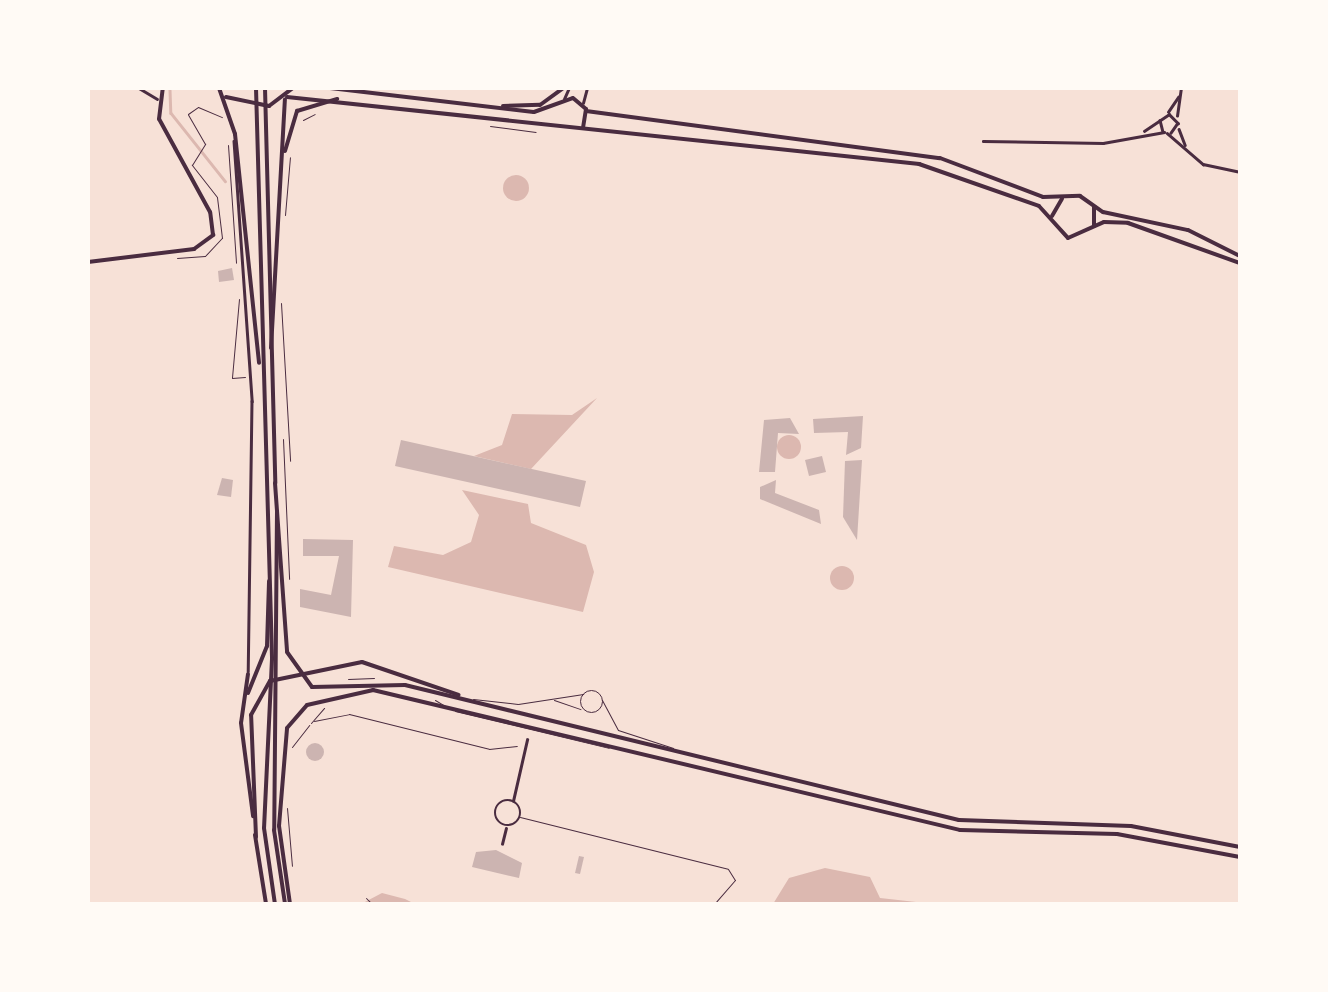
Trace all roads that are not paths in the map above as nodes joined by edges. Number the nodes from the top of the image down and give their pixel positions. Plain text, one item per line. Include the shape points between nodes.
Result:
1 (139, 88) edge
2 (162, 88) edge
3 (219, 88) edge
4 (256, 88) edge
5 (264, 88) edge
6 (293, 88) edge
7 (330, 88) edge
8 (566, 88) edge
9 (588, 88) edge
10 (1180, 88) edge
11 (1178, 96) junction
12 (226, 98) junction
13 (286, 98) junction
14 (157, 99) junction
15 (338, 99) junction
16 (564, 99) junction
17 (478, 104) junction
18 (583, 104) junction
19 (554, 107) junction
20 (586, 111) junction
21 (1167, 114) junction
22 (1160, 120) junction
23 (1177, 123) junction
24 (554, 124) junction
25 (583, 127) junction
26 (1166, 132) junction
27 (1142, 133) junction
28 (235, 134) junction
29 (983, 141) dead end
30 (1186, 147) junction
31 (284, 165) junction
32 (1240, 172) edge
33 (1062, 199) junction
34 (1094, 208) junction
35 (1052, 220) junction
36 (1094, 226) junction
37 (1240, 256) edge
38 (88, 262) edge
39 (1240, 263) edge
40 (269, 364) junction
41 (262, 374) junction
42 (275, 483) junction
43 (271, 572) junction
44 (248, 674) joint
45 (582, 694) junction
46 (551, 698) junction
47 (466, 699) junction
48 (435, 700) junction
49 (602, 700) junction
50 (244, 702) junction
51 (584, 710) junction
52 (527, 740) dead end
53 (620, 747) junction
54 (680, 752) junction
55 (513, 801) junction
56 (506, 827) junction
57 (256, 837) junction
58 (502, 844) dead end
59 (1240, 847) edge
60 (1240, 857) edge
61 (266, 904) edge
62 (276, 904) edge
63 (288, 904) edge

1 - 14 street
2 - 14 main road
3 - 12 main road
4 - 41 main road
5 - 40 main road
6 - 13 main road
7 - 17 main road
8 - 16 street
8 - 17 main road via 537,106
9 - 18 street
10 - 11 street
11 - 21 street
11 - 23 street
12 - 13 main road via 254,108
12 - 28 main road
13 - 15 main road
13 - 31 main road
14 - 38 main road via 159,120 214,223 205,244
15 - 24 main road
15 - 31 main road via 294,114
16 - 18 main road
16 - 19 main road
17 - 19 main road
18 - 20 main road
19 - 24 main road
20 - 25 main road
20 - 33 main road via 940,158
21 - 22 street
21 - 23 street
22 - 26 street
22 - 27 street
23 - 26 street
23 - 30 street
24 - 25 main road via 567,133
25 - 35 main road via 920,164 1040,206
26 - 27 street
26 - 30 street
27 - 29 street via 1103,143
28 - 41 main road
28 - 44 street via 252,419
30 - 32 street via 1211,168
31 - 40 main road
33 - 34 main road via 1080,196
33 - 35 main road
34 - 36 main road
34 - 37 main road via 1188,230
35 - 36 main road via 1072,239
36 - 39 main road via 1142,226
40 - 42 main road
41 - 43 main road
42 - 47 main road via 286,648 298,678 322,690 391,682
42 - 63 main road via 274,830
43 - 50 main road via 266,650
43 - 62 main road via 264,828
44 - 50 main road
45 - 46 lane
45 - 49 lane
45 - 51 lane
46 - 47 lane
46 - 51 lane
47 - 54 main road
47 - 57 main road via 348,663 280,675 256,696
48 - 53 main road
48 - 53 lane via 528,734
48 - 63 main road via 370,690 292,716 279,826
49 - 51 lane via 596,711
49 - 54 lane via 621,732
50 - 57 main road
52 - 55 street
53 - 60 main road via 960,830 1135,836
54 - 59 main road via 959,820 1131,826
55 - 56 street via 520,817
55 - 56 street via 495,810
56 - 58 street
57 - 61 main road

